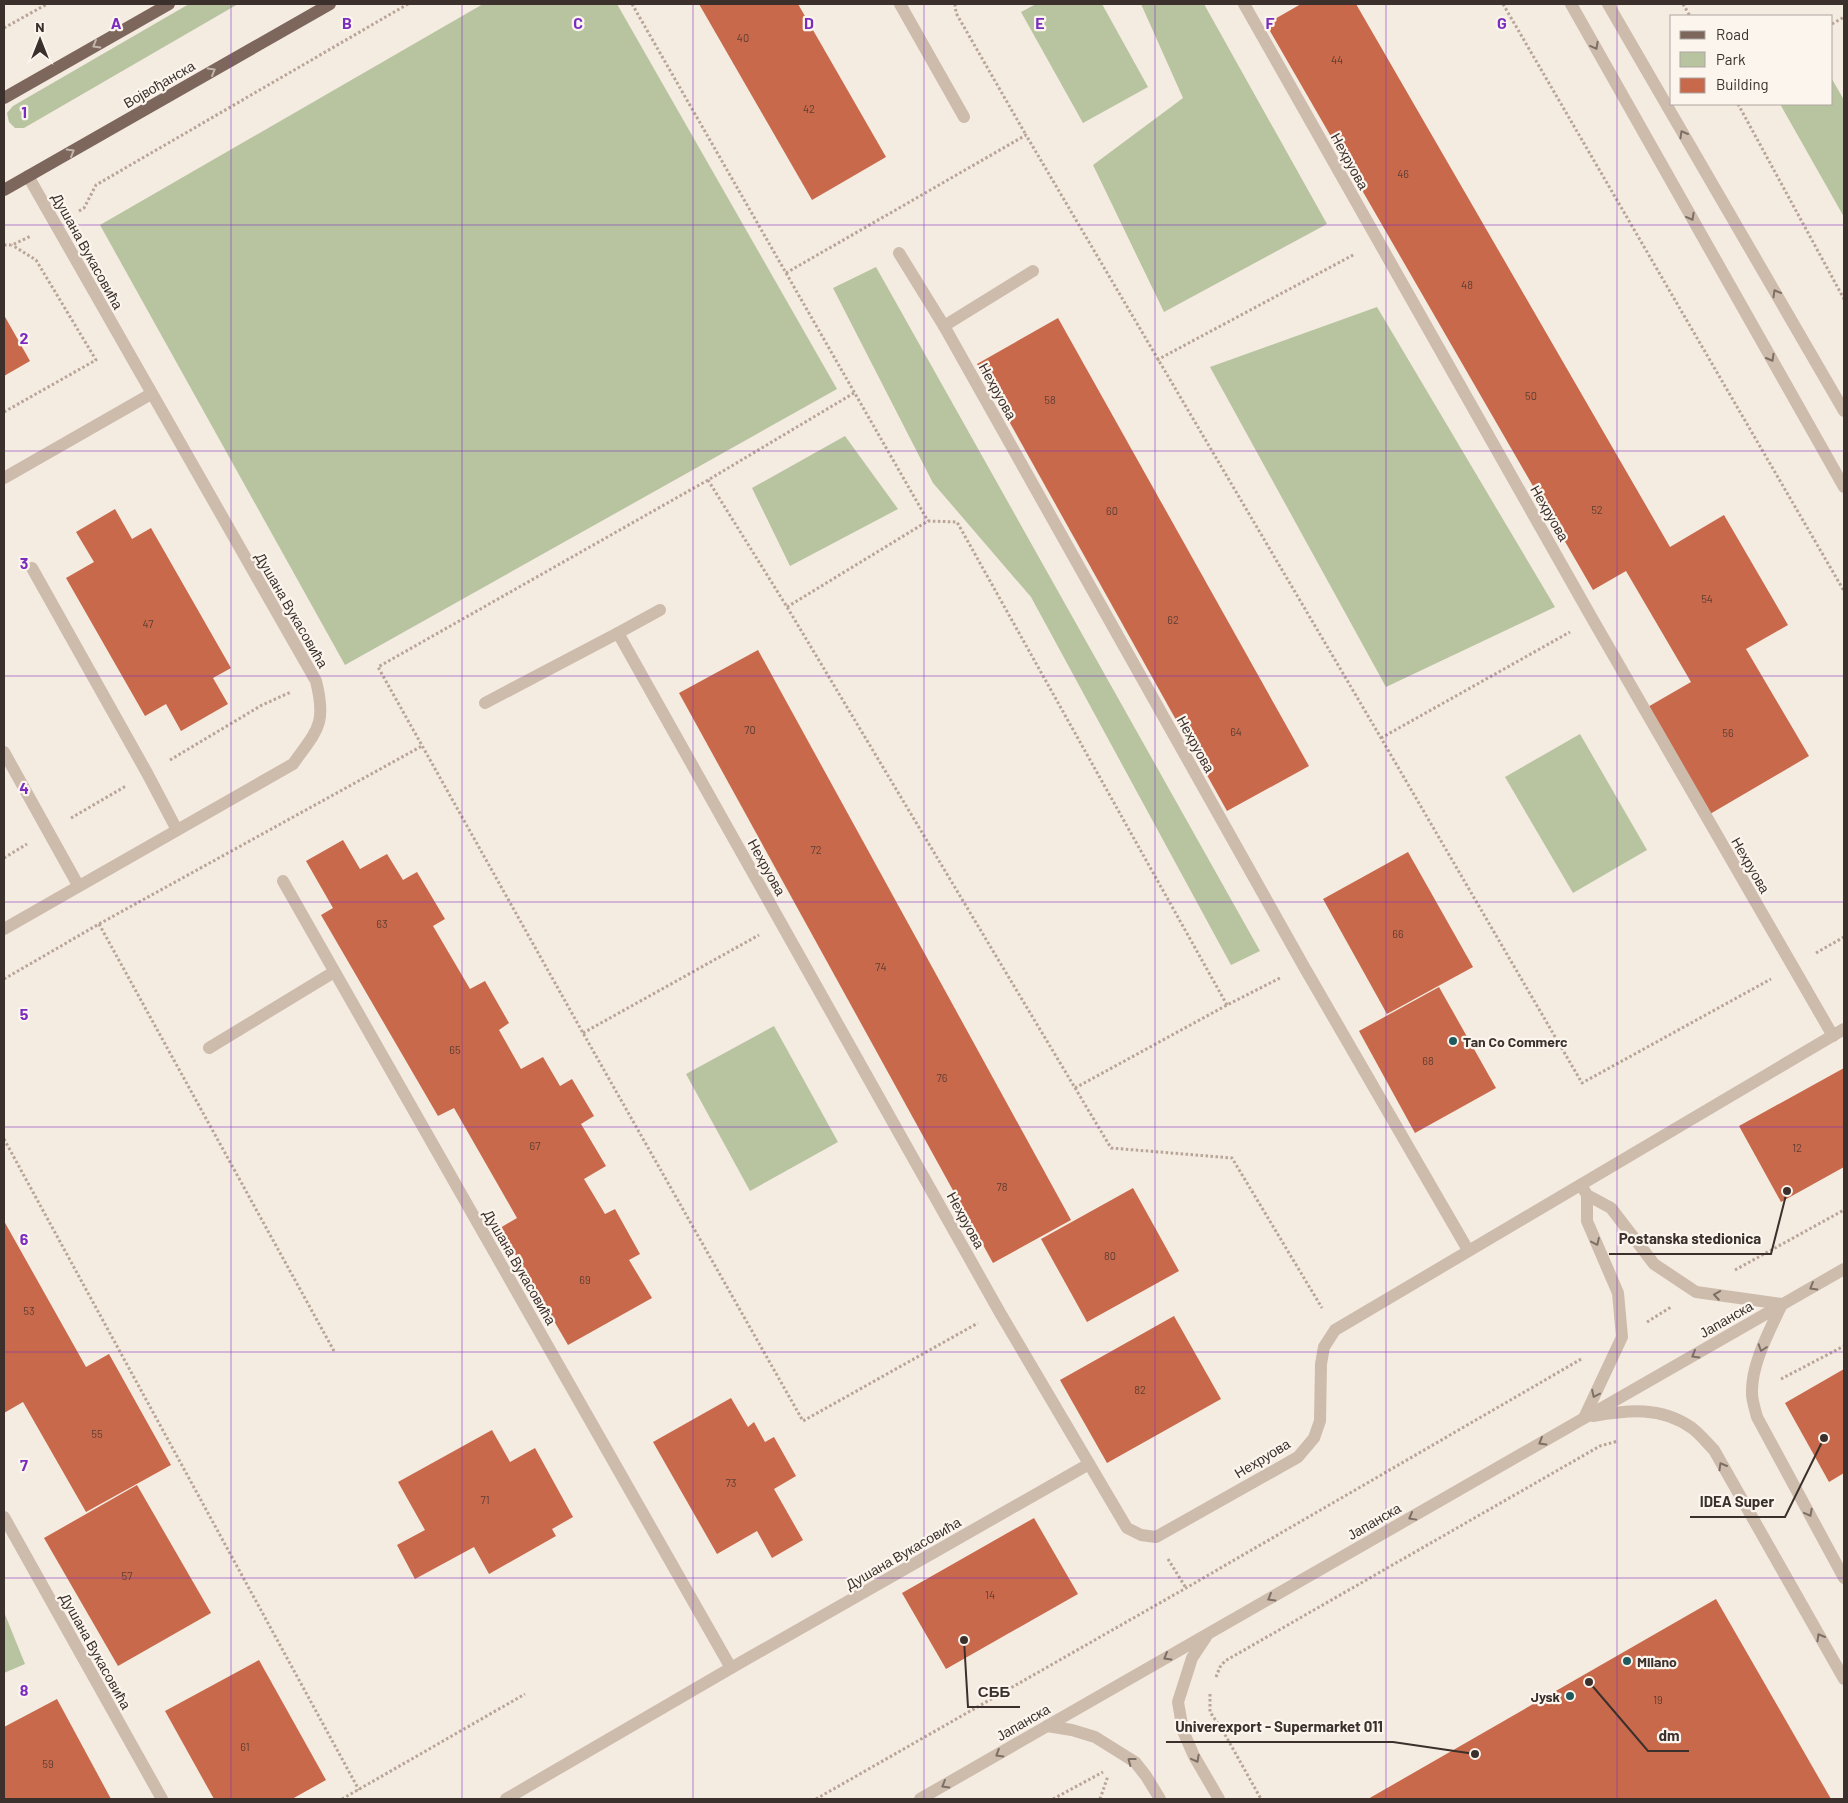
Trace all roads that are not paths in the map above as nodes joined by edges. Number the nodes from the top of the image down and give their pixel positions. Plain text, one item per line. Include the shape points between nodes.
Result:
1 (169, 4) edge
2 (330, 4) edge
3 (900, 4) edge
4 (1244, 4) edge
5 (1571, 4) edge
6 (1608, 4) edge
7 (4, 98) edge
8 (964, 117) dead end
9 (28, 176) junction
10 (4, 190) edge
11 (899, 253) dead end
12 (1033, 271) dead end
13 (944, 326) junction
14 (151, 394) junction
15 (1844, 411) edge
16 (4, 478) edge
17 (1844, 487) edge
18 (32, 568) dead end
19 (660, 610) dead end
20 (618, 633) junction
21 (484, 703) dead end
22 (4, 752) edge
23 (177, 830) junction
24 (283, 881) dead end
25 (78, 886) junction
26 (4, 929) edge
27 (334, 972) junction
28 (1844, 1029) edge
29 (1833, 1036) junction
30 (209, 1048) dead end
31 (1584, 1190) junction
32 (1468, 1250) junction
33 (1844, 1269) edge
34 (1782, 1304) junction
35 (1584, 1418) junction
36 (1089, 1464) junction
37 (4, 1517) edge
38 (1844, 1578) edge
39 (1209, 1633) junction
40 (731, 1668) junction
41 (1844, 1680) edge
42 (1047, 1726) junction
43 (162, 1799) edge
44 (506, 1799) edge
45 (920, 1799) edge
46 (1160, 1799) edge
47 (1219, 1799) edge

1 -> 7 main road
9 -> 2 main road, Војвођанска
3 - 8 street
4 - 29 street, Нехруова
5 -> 17 street
15 -> 6 street
9 - 10 main road, Војвођанска
9 - 14 street, Душана Вукасовића
11 - 13 street, Нехруова
12 - 13 street
13 - 32 street, Нехруова via 1303,965
14 - 16 street
14 - 23 street, Душана Вукасовића via 316,681 320,699 318,730 293,764
18 - 23 street
19 - 20 street
20 - 21 street
20 - 36 street, Нехруова
22 - 25 street
23 - 25 street, Душана Вукасовића
24 - 27 street, Душана Вукасовића
25 - 26 street, Душана Вукасовића
27 - 30 street
27 - 40 street, Душана Вукасовића
28 - 29 street
29 - 31 street
31 - 32 street
34 -> 31 street via 1696,1292 1654,1264 1611,1208
31 -> 35 street via 1587,1221 1618,1293 1622,1337
32 - 36 street, Нехруова via 1334,1330 1324,1347 1321,1364 1320,1421 1314,1438 1298,1457 1156,1537 1141,1535 1128,1528
33 -> 34 street, Јапанска
34 -> 35 street, Јапанска
34 -> 38 street via 1765,1339 1754,1376 1752,1394 1757,1417
35 -> 39 street, Јапанска
41 -> 35 street via 1714,1450 1692,1428 1668,1416 1643,1410
36 - 40 street, Душана Вукасовића
37 - 43 street, Душана Вукасовића
39 -> 42 street, Јапанска
39 -> 47 street via 1192,1658 1178,1702 1183,1731
40 - 44 street, Душана Вукасовића
42 -> 45 street, Јапанска
46 -> 42 street via 1135,1762 1095,1737

